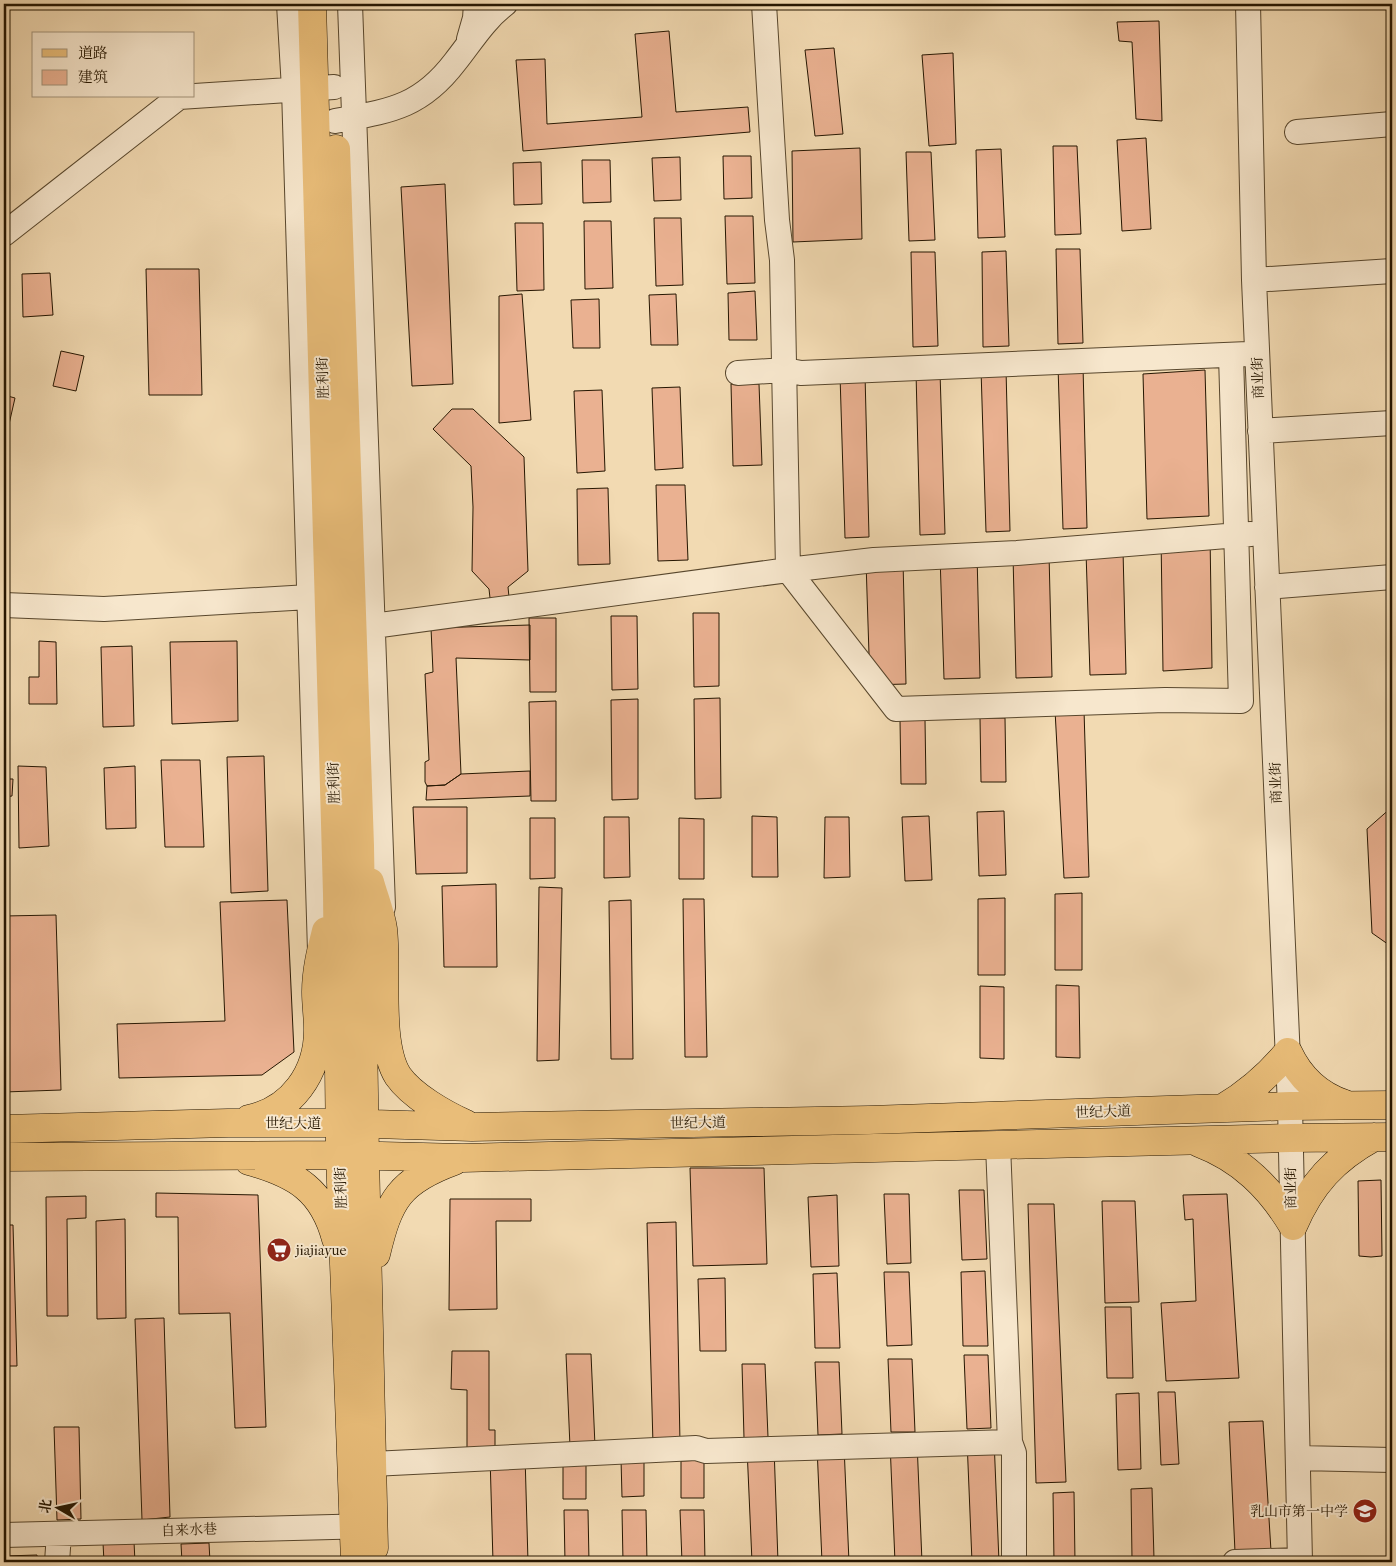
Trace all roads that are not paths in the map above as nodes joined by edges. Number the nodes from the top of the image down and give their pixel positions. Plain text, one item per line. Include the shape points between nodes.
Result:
1 (289, 4) edge
2 (312, 4) edge
3 (331, 4) edge
4 (350, 4) edge
5 (476, 4) edge
6 (505, 4) edge
7 (764, 4) edge
8 (1248, 4) edge
9 (467, 46) junction
10 (314, 88) junction
11 (195, 96) edge
12 (178, 98) edge
13 (345, 119) junction
14 (1392, 124) edge
15 (1297, 132) dead end
16 (4, 234) edge
17 (1392, 271) edge
18 (1254, 280) junction
19 (1257, 353) junction
20 (1232, 355) junction
21 (785, 370) junction
22 (738, 373) dead end
23 (1392, 423) edge
24 (1260, 431) junction
25 (1265, 532) junction
26 (788, 570) junction
27 (1392, 577) edge
28 (1268, 587) junction
29 (309, 598) junction
30 (4, 605) edge
31 (373, 626) junction
32 (360, 846) junction
33 (337, 894) junction
34 (383, 928) junction
35 (320, 954) junction
36 (1288, 1052) junction
37 (1349, 1105) junction
38 (1392, 1105) edge
39 (1290, 1106) junction
40 (1223, 1108) junction
41 (228, 1123) junction
42 (352, 1124) junction
43 (472, 1127) junction
44 (4, 1129) edge
45 (1384, 1137) edge
46 (1193, 1140) junction
47 (998, 1145) junction
48 (224, 1154) junction
49 (352, 1156) junction
50 (4, 1157) edge
51 (463, 1158) junction
52 (1293, 1226) junction
53 (357, 1300) junction
54 (1010, 1442) junction
55 (1298, 1458) junction
56 (1392, 1460) edge
57 (372, 1464) junction
58 (364, 1526) junction
59 (59, 1534) junction
60 (4, 1535) edge
61 (1300, 1561) edge
62 (57, 1562) edge
63 (355, 1562) edge
64 (374, 1562) edge
65 (1014, 1562) edge
66 (1235, 1562) edge

1 - 10 street
2 - 10 main road, 胜利街
3 - 10 main road, 胜利街
4 - 13 street
5 - 9 street
6 - 9 street via 494,12
7 - 21 street via 782,260
8 - 18 street, 商业街
9 - 13 street via 440,80 423,95 375,114
10 - 11 street
10 - 13 main road, 胜利街
10 - 29 street
10 - 33 main road, 胜利街
12 - 16 street
13 - 31 street
13 - 32 main road, 胜利街
14 - 15 street
17 - 18 street
18 - 19 street, 商业街
19 - 20 street
19 - 24 street, 商业街
20 - 21 street via 801,373
20 - 26 street via 1241,701 1165,700 896,709
21 - 22 street
21 - 26 street
23 - 24 street
24 - 25 street, 商业街
25 - 26 street via 1017,553 874,560
25 - 28 street, 商业街
26 - 31 street
27 - 28 street
28 - 36 street, 商业街
29 - 30 street via 104,609
29 - 35 street
31 - 34 street
32 - 34 main road
32 - 42 main road, 胜利街
33 - 35 main road
33 - 42 main road, 胜利街
34 - 43 main road via 386,1033 390,1059 399,1076 424,1100
35 - 41 main road via 316,990 318,1031 309,1072 289,1100 276,1109
36 - 37 main road via 1298,1071 1314,1089
36 - 39 street, 商业街
36 - 40 main road via 1252,1089
37 - 38 main road, 世纪大道
37 - 39 main road, 世纪大道
39 - 40 main road, 世纪大道
39 - 52 street, 商业街
40 - 43 main road, 世纪大道 via 859,1120
41 - 42 main road, 世纪大道
41 - 44 main road, 世纪大道
42 - 43 main road, 世纪大道
42 - 49 main road, 胜利街
45 - 46 main road
45 - 52 main road via 1342,1156 1328,1169 1307,1196
46 - 47 main road
46 - 52 main road via 1246,1168 1273,1196
47 - 51 main road
47 - 54 street
48 - 49 main road
48 - 50 main road
48 - 53 main road via 291,1176 322,1203 331,1220
49 - 51 main road
49 - 53 main road, 胜利街
51 - 53 main road via 434,1168 401,1190 383,1224 376,1254
52 - 55 street, 商业街
53 - 57 main road, 胜利街
53 - 58 main road, 胜利街
54 - 57 street via 706,1451 696,1448
54 - 65 street via 1014,1453
55 - 56 street
55 - 61 street, 商业街
57 - 58 main road, 胜利街
58 - 59 street, 自来水巷
58 - 63 main road, 胜利街
58 - 64 main road, 胜利街
59 - 60 street, 自来水巷
59 - 62 street
61 - 66 street

